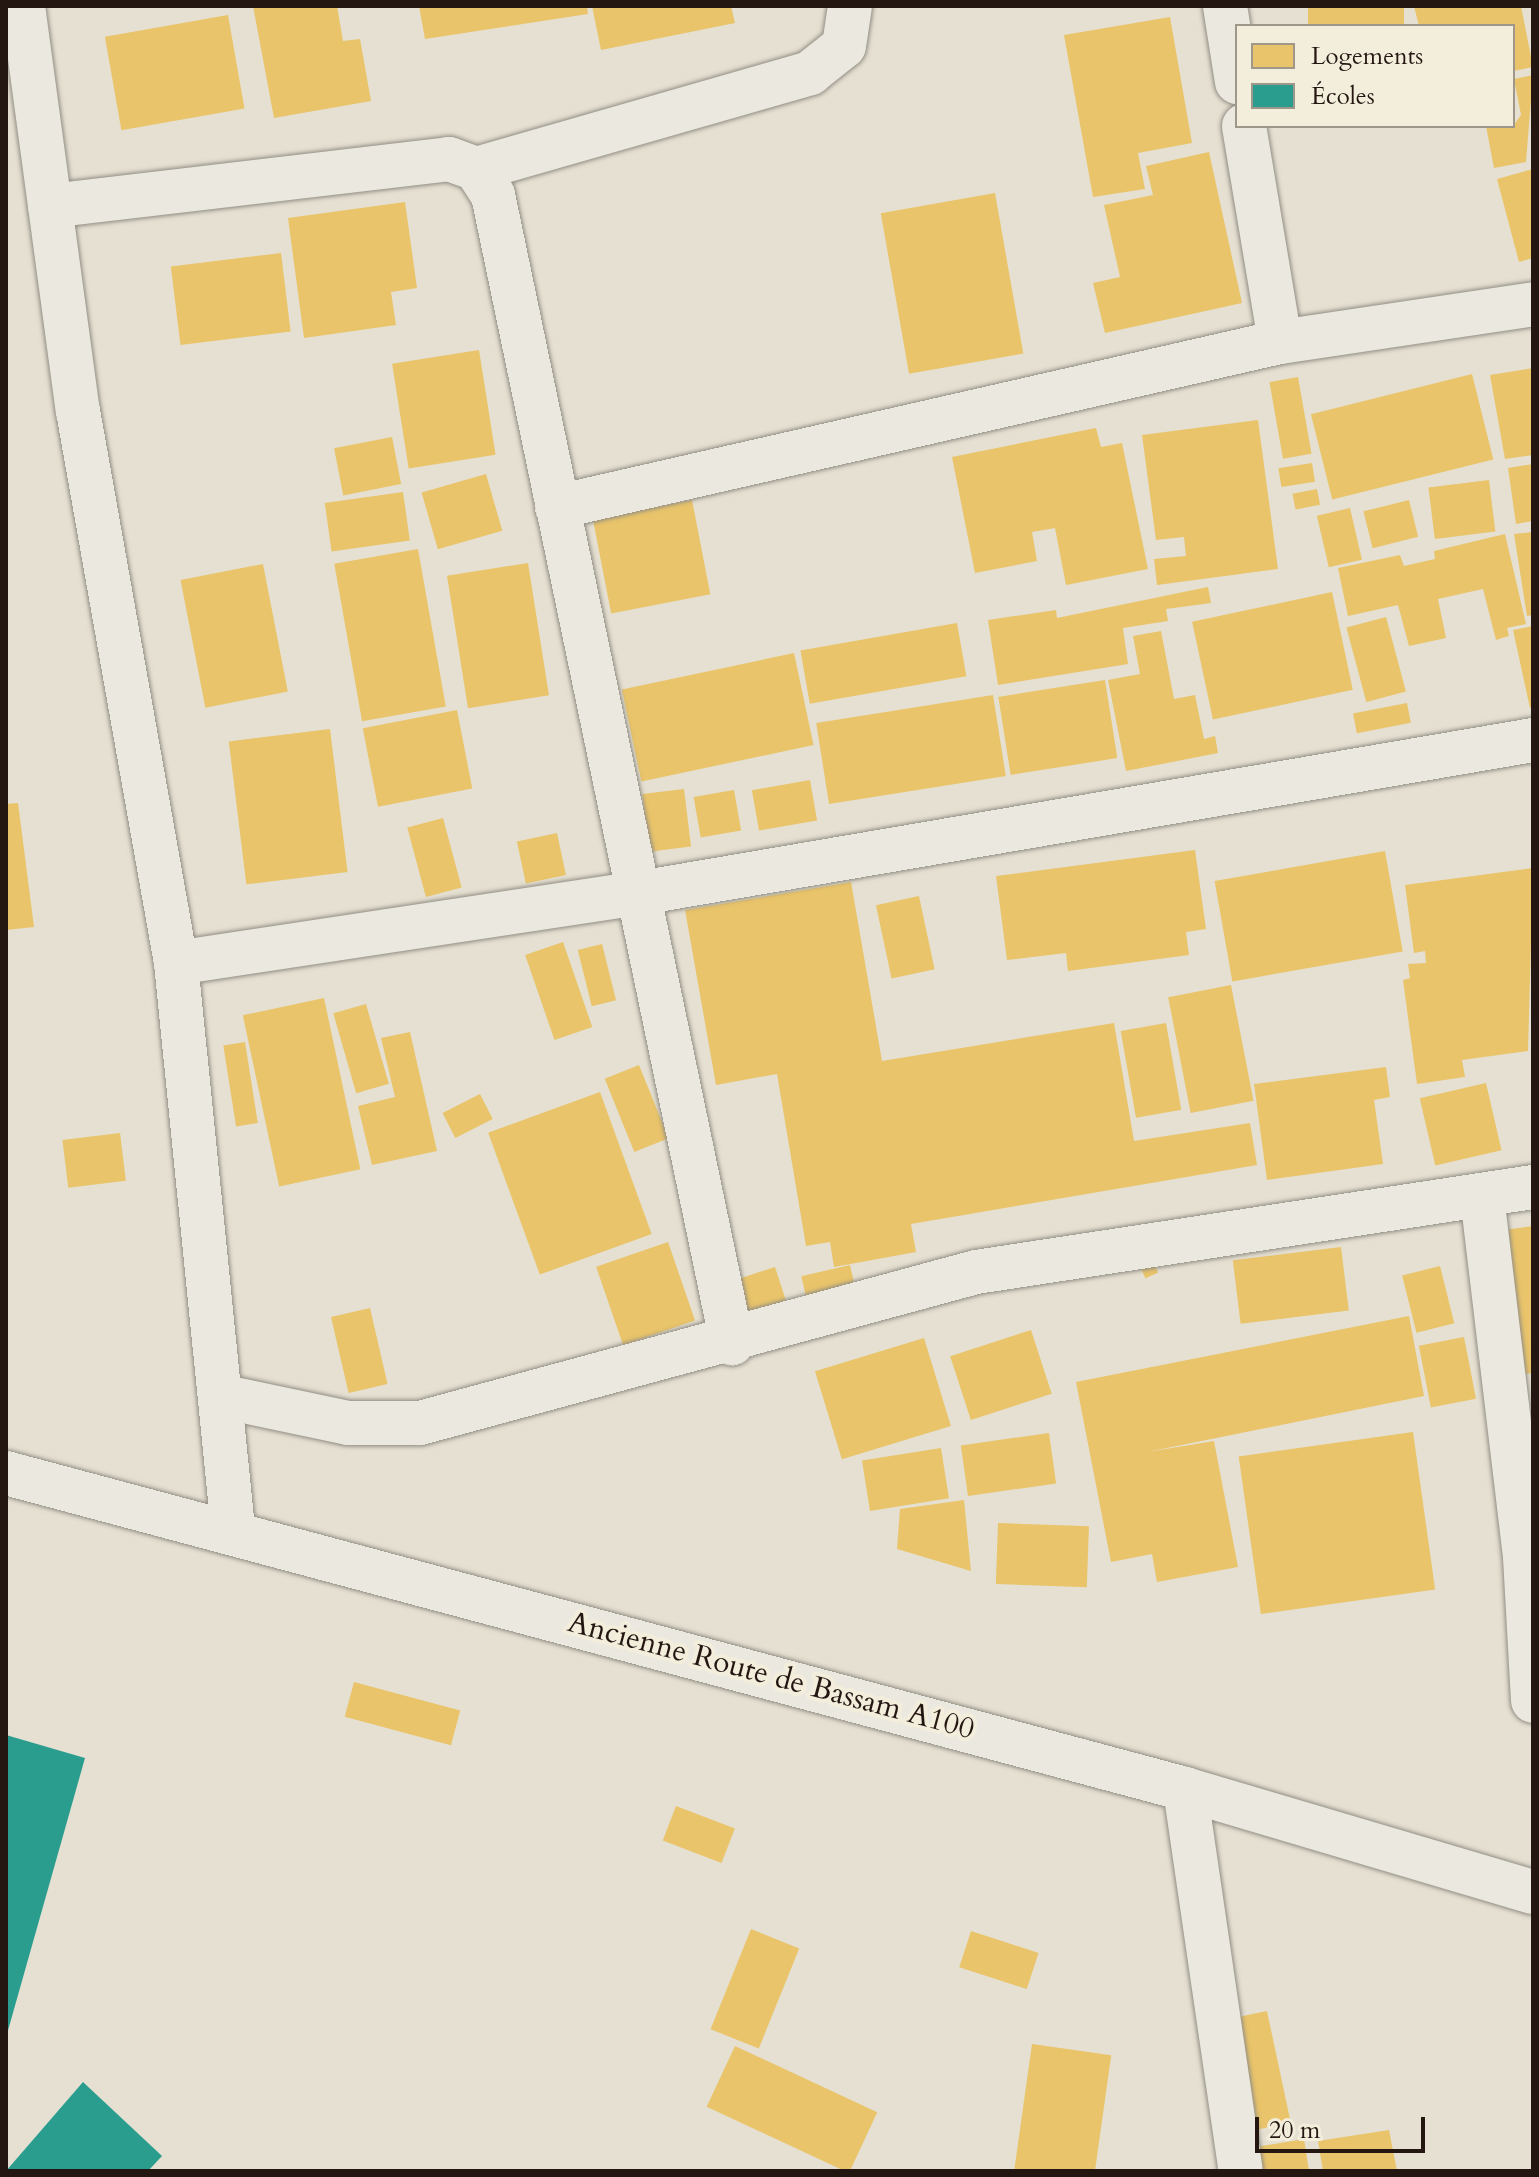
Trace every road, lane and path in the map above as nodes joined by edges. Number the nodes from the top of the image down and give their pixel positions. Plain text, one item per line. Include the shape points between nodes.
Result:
1 (23, 6) edge
2 (850, 6) edge
3 (1225, 6) edge
4 (1235, 69) edge
5 (1244, 128) edge
6 (476, 169) junction
7 (50, 206) junction
8 (1533, 304) edge
9 (1280, 342) junction
10 (557, 507) junction
11 (1533, 740) edge
12 (634, 894) junction
13 (176, 963) junction
14 (1533, 1187) edge
15 (1482, 1196) junction
16 (732, 1343) junction
17 (220, 1396) junction
18 (6, 1473) edge
19 (233, 1529) junction
20 (1533, 1701) edge
21 (1185, 1789) junction
22 (1533, 1892) edge
23 (1241, 2171) edge

1 - 7 street
2 - 6 street via 844,46 810,73
3 - 4 street
5 - 9 street
6 - 7 street via 449,159
6 - 10 street via 493,195
7 - 13 street via 78,411
8 - 9 street
9 - 10 street
10 - 12 street
11 - 12 street
12 - 13 street
12 - 16 street
13 - 17 street
14 - 15 street
15 - 16 street via 976,1272
15 - 20 street via 1525,1557
16 - 17 street via 420,1423 348,1423
17 - 19 street
18 - 19 street, Ancienne Route de Bassam A100
19 - 21 street, Ancienne Route de Bassam A100
21 - 22 street, Ancienne Route de Bassam A100
21 - 23 street

